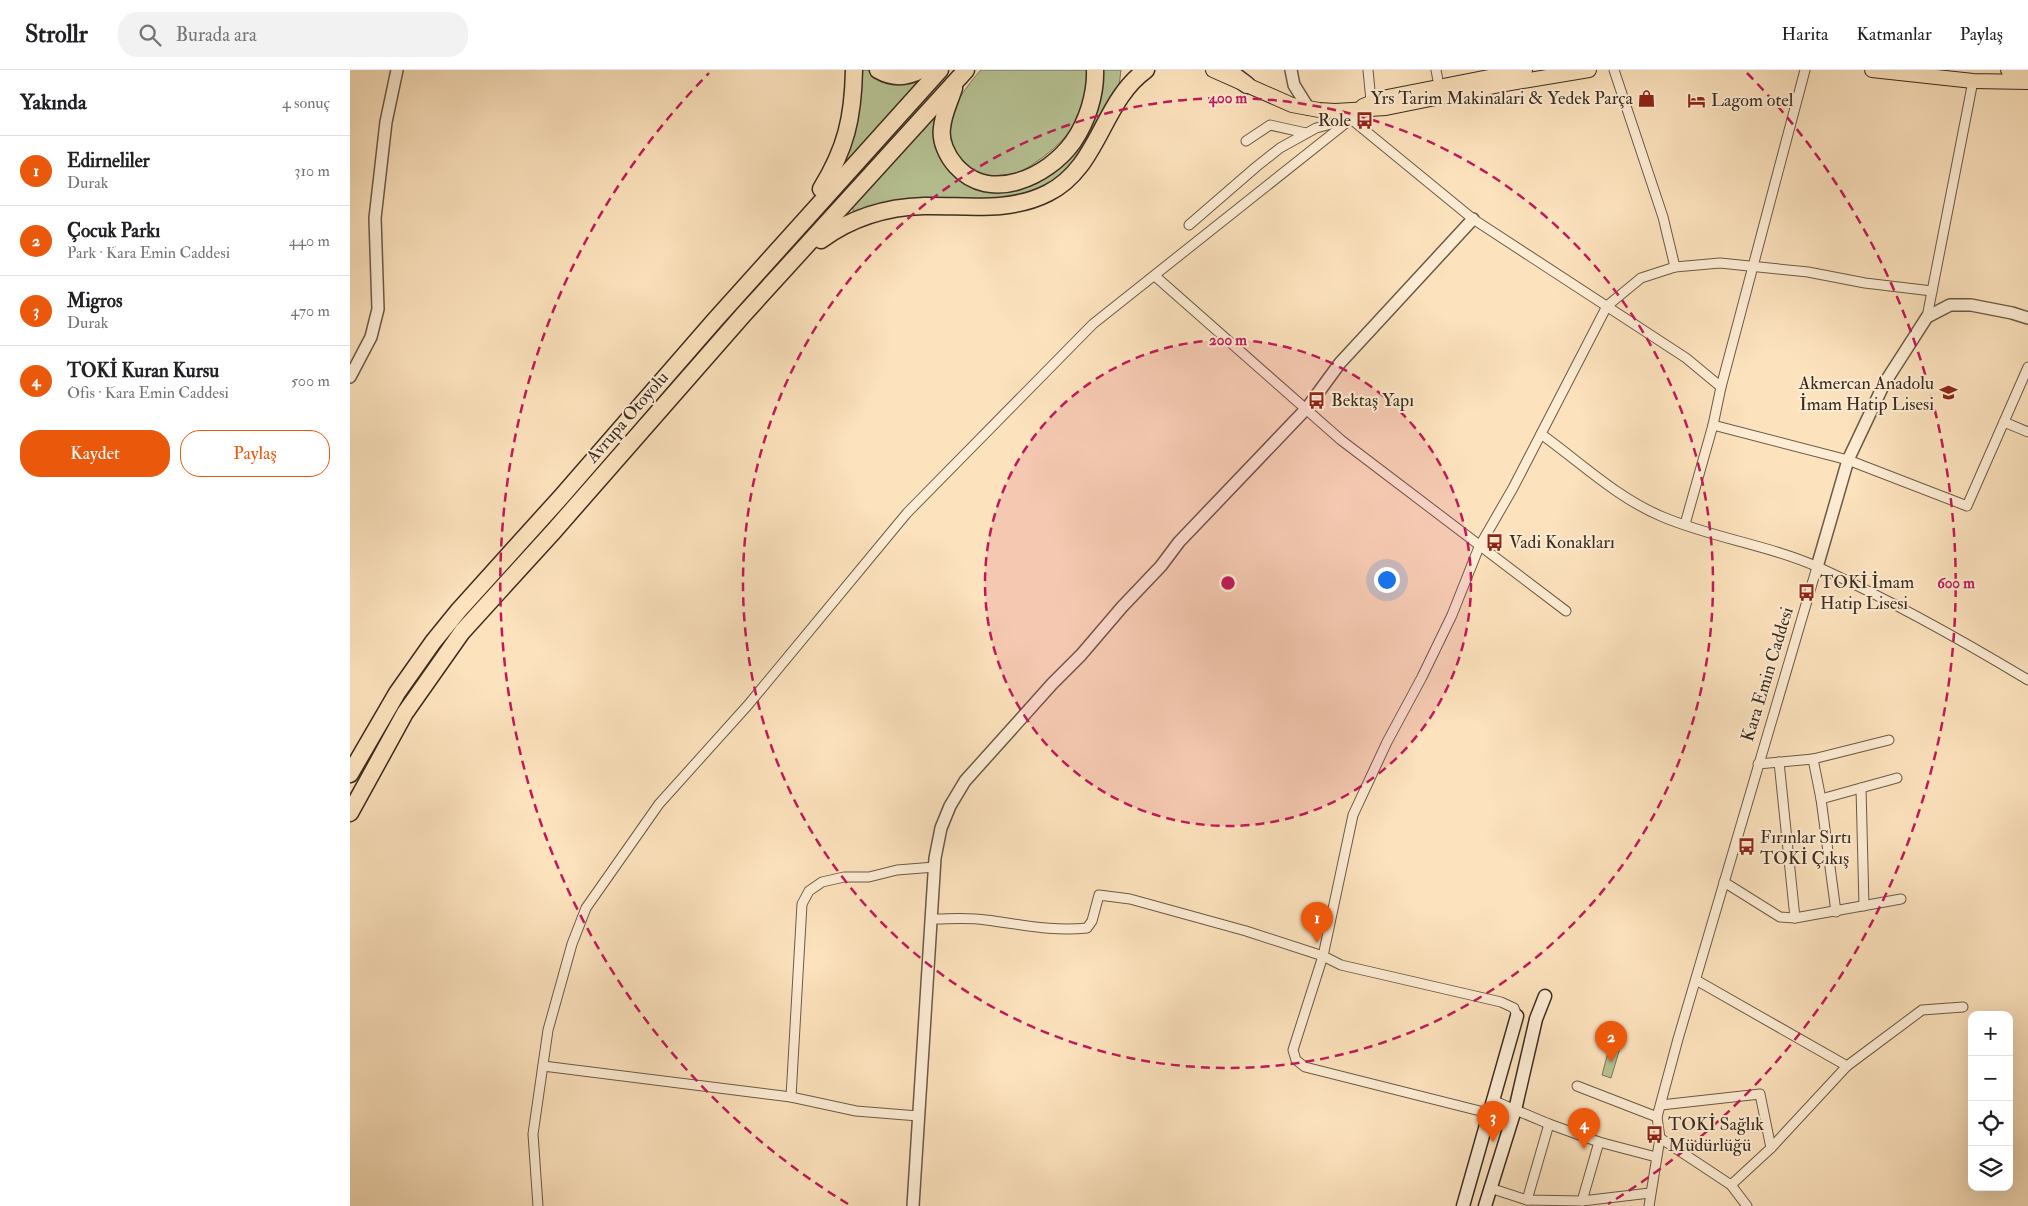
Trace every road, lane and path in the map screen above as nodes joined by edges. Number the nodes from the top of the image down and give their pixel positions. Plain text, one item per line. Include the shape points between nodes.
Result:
1 (397, 70) edge
2 (854, 70) edge
3 (878, 70) edge
4 (921, 70) edge
5 (940, 70) edge
6 (1095, 70) edge
7 (1125, 70) edge
8 (1146, 70) edge
9 (1213, 70) edge
10 (1227, 70) edge
11 (1291, 70) edge
12 (1368, 70) edge
13 (1436, 70) edge
14 (1525, 70) edge
15 (1589, 70) edge
16 (1614, 70) edge
17 (1805, 70) edge
18 (1872, 70) edge
19 (2008, 70) edge
20 (2028, 71) edge
21 (962, 74) edge
22 (1973, 81) junction
23 (2028, 82) edge
24 (1247, 85) junction
25 (1439, 86) junction
26 (1118, 100) junction
27 (1309, 109) junction
28 (1359, 109) junction
29 (1306, 133) junction
30 (1246, 141) dead end
31 (808, 215) junction
32 (1473, 219) junction
33 (1189, 225) dead end
34 (795, 259) junction
35 (1753, 266) junction
36 (1676, 267) junction
37 (1154, 276) junction
38 (1932, 291) junction
39 (1607, 306) junction
40 (1927, 317) junction
41 (2028, 318) edge
42 (2028, 366) edge
43 (350, 377) edge
44 (1721, 386) junction
45 (1307, 408) junction
46 (2004, 422) junction
47 (1713, 425) junction
48 (2028, 432) edge
49 (1541, 434) junction
50 (1848, 460) junction
51 (1685, 524) junction
52 (1479, 546) junction
53 (1817, 567) junction
54 (1566, 611) dead end
55 (2028, 680) edge
56 (1889, 740) dead end
57 (1813, 759) junction
58 (1779, 762) junction
59 (1758, 764) junction
60 (350, 774) edge
61 (1896, 778) dead end
62 (1861, 788) junction
63 (1822, 798) junction
64 (350, 813) edge
65 (934, 867) junction
66 (1724, 882) junction
67 (1901, 899) dead end
68 (1864, 906) junction
69 (1836, 912) junction
70 (1795, 918) junction
71 (931, 919) junction
72 (1322, 956) junction
73 (1696, 980) junction
74 (1545, 996) dead end
75 (1963, 1007) dead end
76 (1517, 1016) joint
77 (543, 1066) junction
78 (1847, 1066) junction
79 (1577, 1086) dead end
80 (791, 1097) junction
81 (1492, 1100) junction
82 (1661, 1105) junction
83 (1515, 1110) junction
84 (1488, 1113) junction
85 (918, 1116) junction
86 (1657, 1117) junction
87 (1549, 1124) junction
88 (1660, 1138) junction
89 (1599, 1142) junction
90 (1771, 1148) junction
91 (1656, 1157) junction
92 (1732, 1185) junction
93 (1490, 1188) junction
94 (1650, 1193) junction
95 (1527, 1200) junction
96 (1582, 1202) junction
97 (538, 1206) edge
98 (912, 1206) edge
99 (1463, 1206) edge
100 (1485, 1206) edge
101 (1649, 1206) edge
102 (1747, 1206) edge

1 - 43 street via 386,122 375,218 378,309 371,337
2 - 31 highway via 852,107 843,145
3 - 4 highway via 905,77
5 - 31 highway, Avrupa Otoyolu
6 - 21 highway via 1085,119 1068,149 1035,175 1001,185 985,184 968,176 952,162 946,151 941,129
7 - 26 highway via 1124,87
8 - 26 highway
9 - 24 main road
10 - 24 highway
11 - 27 street via 1294,85
12 - 28 street
13 - 25 street
14 - 25 main road
15 - 28 main road via 1386,108
16 - 36 street via 1663,217
17 - 35 street
18 - 22 main road
19 - 20 main road
21 - 34 highway, Avrupa Otoyolu
22 - 23 main road
22 - 38 street
24 - 27 main road
25 - 28 main road
26 - 34 highway via 1077,171 1049,193 1000,207 890,209 847,223
27 - 28 main road
28 - 29 street
28 - 32 street
28 - 37 street
29 - 30 street via 1270,125
29 - 33 street via 1280,148
31 - 60 highway, Avrupa Otoyolu via 454,616 397,693
32 - 39 street
32 - 45 street via 1340,363
34 - 64 highway, Avrupa Otoyolu via 462,632 405,713
35 - 36 street via 1720,263
35 - 38 street
35 - 44 street
36 - 39 street via 1640,278
37 - 45 street
37 - 77 street via 1093,324 907,513 748,705 659,804 586,908 572,944 548,1030
38 - 40 street
39 - 44 street via 1686,358
39 - 49 street
40 - 41 street, Kara Emin Caddesi via 1950,305 1971,305
40 - 50 street, Kara Emin Caddesi via 1884,384
42 - 46 street
44 - 47 street
45 - 52 street via 1341,440
45 - 65 street via 1179,542 1161,566 965,781 942,828
46 - 48 street
46 - 50 street via 1968,506
47 - 50 street
47 - 51 street
49 - 51 street via 1636,503 1662,517
49 - 52 street via 1514,488
50 - 53 street, Kara Emin Caddesi
51 - 53 street
52 - 54 street
52 - 72 street via 1452,615 1386,742 1353,815
53 - 55 street via 1959,638
53 - 59 street, Kara Emin Caddesi
56 - 57 street
57 - 58 street
57 - 63 street
58 - 59 street
58 - 70 street
59 - 66 street, Kara Emin Caddesi
61 - 62 street
62 - 63 street
62 - 68 street
63 - 69 street
65 - 71 street
65 - 80 street via 868,877 844,877 822,882 809,892 802,904
66 - 70 street via 1780,917
66 - 73 street, Kara Emin Caddesi
67 - 68 street
68 - 69 street
69 - 70 street
71 - 72 street via 985,920 1067,930 1086,928 1092,921 1099,895 1130,899
71 - 85 street
72 - 76 street via 1341,965 1501,1002 1514,1008
72 - 84 street via 1294,1050 1296,1060 1305,1067
73 - 78 street
73 - 82 street, Kara Emin Caddesi
74 - 83 main road via 1536,1020
75 - 78 street via 1922,1010
76 - 81 main road
77 - 80 street
77 - 97 street via 533,1134
78 - 90 street
79 - 86 street
80 - 85 street via 856,1111
81 - 83 street
81 - 84 main road
82 - 86 street, Kara Emin Caddesi
82 - 90 street via 1760,1094
83 - 87 street
83 - 93 main road
84 - 99 main road
85 - 98 street
86 - 88 street, Kara Emin Caddesi
87 - 89 street
87 - 95 street
88 - 91 street, Kara Emin Caddesi
88 - 92 street
89 - 91 street
89 - 96 street
90 - 92 street
91 - 94 street, Kara Emin Caddesi
92 - 102 street
93 - 95 street
93 - 100 main road
94 - 96 street
94 - 101 street, Kara Emin Caddesi
95 - 96 street

